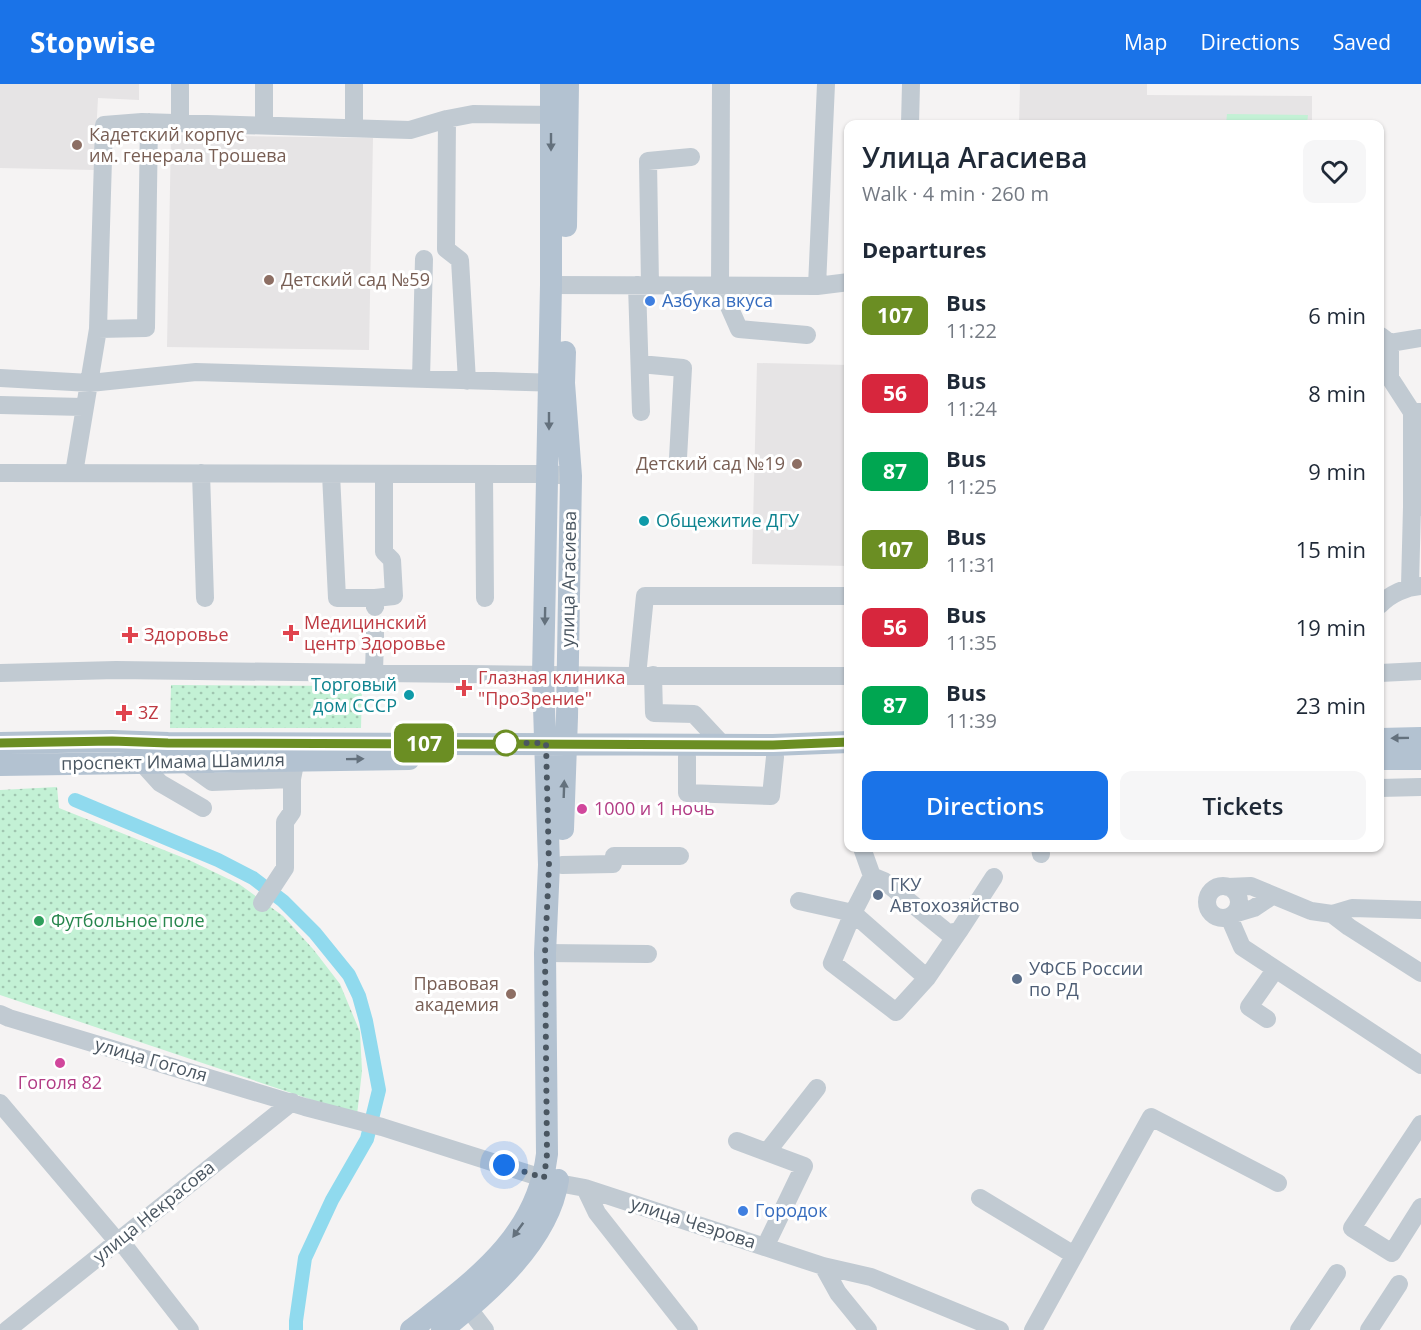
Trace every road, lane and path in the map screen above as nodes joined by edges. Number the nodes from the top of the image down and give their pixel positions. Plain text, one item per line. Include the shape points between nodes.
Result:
1 (180, 84) edge
2 (264, 84) edge
3 (354, 84) edge
4 (551, 84) edge
5 (568, 84) edge
6 (721, 84) edge
7 (826, 84) edge
8 (911, 84) edge
9 (560, 115) junction
10 (447, 119) junction
11 (910, 120) edge
12 (148, 122) junction
13 (180, 123) junction
14 (264, 125) junction
15 (354, 128) junction
16 (691, 157) dead end
17 (423, 259) dead end
18 (844, 283) edge
19 (558, 285) junction
20 (644, 285) junction
21 (720, 286) junction
22 (817, 286) junction
23 (98, 328) junction
24 (807, 335) dead end
25 (1421, 338) edge
26 (1385, 339) edge
27 (640, 364) junction
28 (1385, 372) edge
29 (0, 378) edge
30 (421, 379) junction
31 (466, 381) junction
32 (90, 383) junction
33 (557, 383) junction
34 (0, 405) edge
35 (83, 407) junction
36 (641, 412) dead end
37 (1417, 412) edge
38 (678, 458) dead end
39 (0, 472) edge
40 (74, 473) junction
41 (201, 474) junction
42 (331, 474) junction
43 (384, 474) junction
44 (484, 475) junction
45 (559, 475) junction
46 (1417, 507) edge
47 (1415, 586) edge
48 (844, 596) edge
49 (205, 598) dead end
50 (485, 598) dead end
51 (1384, 602) edge
52 (375, 636) tunnel mouth
53 (1421, 671) edge
54 (0, 673) edge
55 (374, 673) junction
56 (1384, 673) edge
57 (568, 674) junction
58 (543, 675) junction
59 (645, 675) junction
60 (844, 676) edge
61 (1421, 738) edge
62 (1384, 739) edge
63 (844, 742) edge
64 (0, 743) edge
65 (721, 743) junction
66 (555, 750) junction
67 (687, 757) junction
68 (775, 757) junction
69 (844, 757) edge
70 (1384, 759) edge
71 (1421, 759) edge
72 (141, 762) junction
73 (0, 765) edge
74 (294, 769) junction
75 (1421, 787) edge
76 (1384, 788) edge
77 (203, 808) dead end
78 (863, 852) edge
79 (680, 856) dead end
80 (562, 865) junction
81 (872, 876) junction
82 (994, 877) dead end
83 (1228, 887) junction
84 (1272, 896) junction
85 (799, 901) dead end
86 (262, 903) dead end
87 (1421, 910) edge
88 (853, 913) junction
89 (1332, 914) junction
90 (1232, 915) junction
91 (959, 931) junction
92 (553, 953) junction
93 (648, 954) dead end
94 (1275, 970) junction
95 (1421, 974) edge
96 (927, 978) junction
97 (3, 1020) edge
98 (1267, 1020) dead end
99 (1421, 1065) edge
100 (817, 1088) dead end
101 (0, 1103) edge
102 (298, 1104) junction
103 (1421, 1124) edge
104 (737, 1141) dead end
105 (767, 1152) junction
106 (551, 1180) junction
107 (1278, 1183) dead end
108 (585, 1188) junction
109 (980, 1198) dead end
110 (1421, 1207) edge
111 (122, 1245) junction
112 (765, 1247) junction
113 (1074, 1255) junction
114 (823, 1266) junction
115 (1337, 1273) dead end
116 (1399, 1284) dead end
117 (463, 1301) junction
118 (7, 1330) edge
119 (22, 1330) edge
120 (190, 1330) edge
121 (411, 1330) edge
122 (442, 1330) edge
123 (485, 1330) edge
124 (689, 1330) edge
125 (868, 1330) edge
126 (1000, 1330) edge
127 (1033, 1330) edge
128 (1299, 1330) edge
129 (1369, 1330) edge

1 - 13 street
2 - 14 street
3 - 15 street
4 - 9 main road, улица Агасиева
5 - 9 main road, улица Агасиева
6 - 21 street
7 - 22 street
8 - 11 street
9 - 10 street via 473,114
9 - 19 main road, улица Агасиева
10 - 15 street via 410,130
10 - 31 street via 446,249 460,260
12 - 13 street
12 - 23 street via 104,125
12 - 23 street via 146,328
13 - 14 street
14 - 15 street
16 - 20 street via 648,161
17 - 30 street
18 - 22 street
19 - 20 street
19 - 33 main road, улица Агасиева
20 - 21 street
20 - 27 street
21 - 22 street
21 - 24 street via 739,329
23 - 32 street
25 - 26 street
26 - 28 street
27 - 36 street
27 - 38 street via 682,368
28 - 37 street
29 - 32 street
30 - 31 street
30 - 32 street via 196,372
31 - 33 street
32 - 35 street
33 - 45 main road, улица Агасиева
34 - 35 street
35 - 40 street
37 - 46 street
39 - 40 street
40 - 41 street
41 - 42 street
41 - 49 street
42 - 43 street
42 - 43 street via 337,598 375,602 394,596 392,560 384,552
43 - 44 street
44 - 45 street
44 - 50 street
45 - 57 main road, улица Агасиева
45 -> 58 main road, улица Агасиева
46 - 47 street
47 - 51 street
48 - 59 street via 645,596
52 - 55 street
53 - 56 street
54 - 55 street via 116,670
55 - 58 street
57 - 58 street
57 - 59 street
57 - 66 main road, улица Агасиева
58 - 66 main road, улица Агасиева
59 - 60 street
59 - 65 street via 654,713 694,714
61 -> 62 main road
63 - 65 main road, проспект Имама Шамиля
64 - 66 main road, проспект Имама Шамиля via 112,741
65 - 66 main road, проспект Имама Шамиля
66 - 67 main road, проспект Имама Шамиля
74 -> 66 main road, проспект Имама Шамиля
80 -> 66 main road, улица Агасиева
66 - 92 main road, улица Агасиева via 549,866
67 - 68 main road, проспект Имама Шамиля
67 - 68 street via 687,793 771,796
68 - 69 main road, проспект Имама Шамиля
70 - 71 main road
72 - 73 main road, проспект Имама Шамиля
72 - 74 main road, проспект Имама Шамиля
72 - 77 street via 159,783
74 - 86 street via 292,812 285,822 285,868
75 - 76 street
78 - 81 street
79 - 80 street via 614,856 613,864
80 - 92 main road, улица Агасиева
81 - 88 street
81 - 91 street via 884,881 948,933
82 - 91 street
83 - 84 street via 1251,886
83 - 90 street via 1239,898
83 - 90 street via 1212,891 1208,906 1219,917
84 - 89 street via 1311,911
84 - 90 street via 1254,908
85 - 88 street
87 - 89 street via 1352,908
88 - 96 street
88 - 96 street via 832,963 896,1012
89 - 95 street
90 - 94 street via 1242,947
91 - 96 street
92 - 93 street
92 - 106 main road, улица Агасиева via 547,1154
94 - 98 street via 1249,1007
94 - 99 street
97 - 102 street, улица Гоголя
100 - 105 street
101 - 111 street
102 - 106 street, улица Чеэрова
102 - 111 street, улица Некрасова
103 - 110 street via 1352,1228 1392,1253
104 - 105 street
105 - 112 street via 804,1166
106 - 108 street, улица Чеэрова
106 - 117 main road, улица Агасиева via 521,1227
107 - 113 street via 1150,1117
108 - 112 street, улица Чеэрова
108 - 124 street via 597,1213
109 - 113 street
111 - 118 street, улица Некрасова
111 - 119 street, улица Некрасова
111 - 120 street
112 - 114 street, улица Чеэрова
113 - 127 street
114 - 125 street via 838,1293
114 - 126 street, улица Чеэрова via 871,1277
115 - 128 street
116 - 129 street
117 - 121 main road
117 - 122 main road
117 - 123 street

